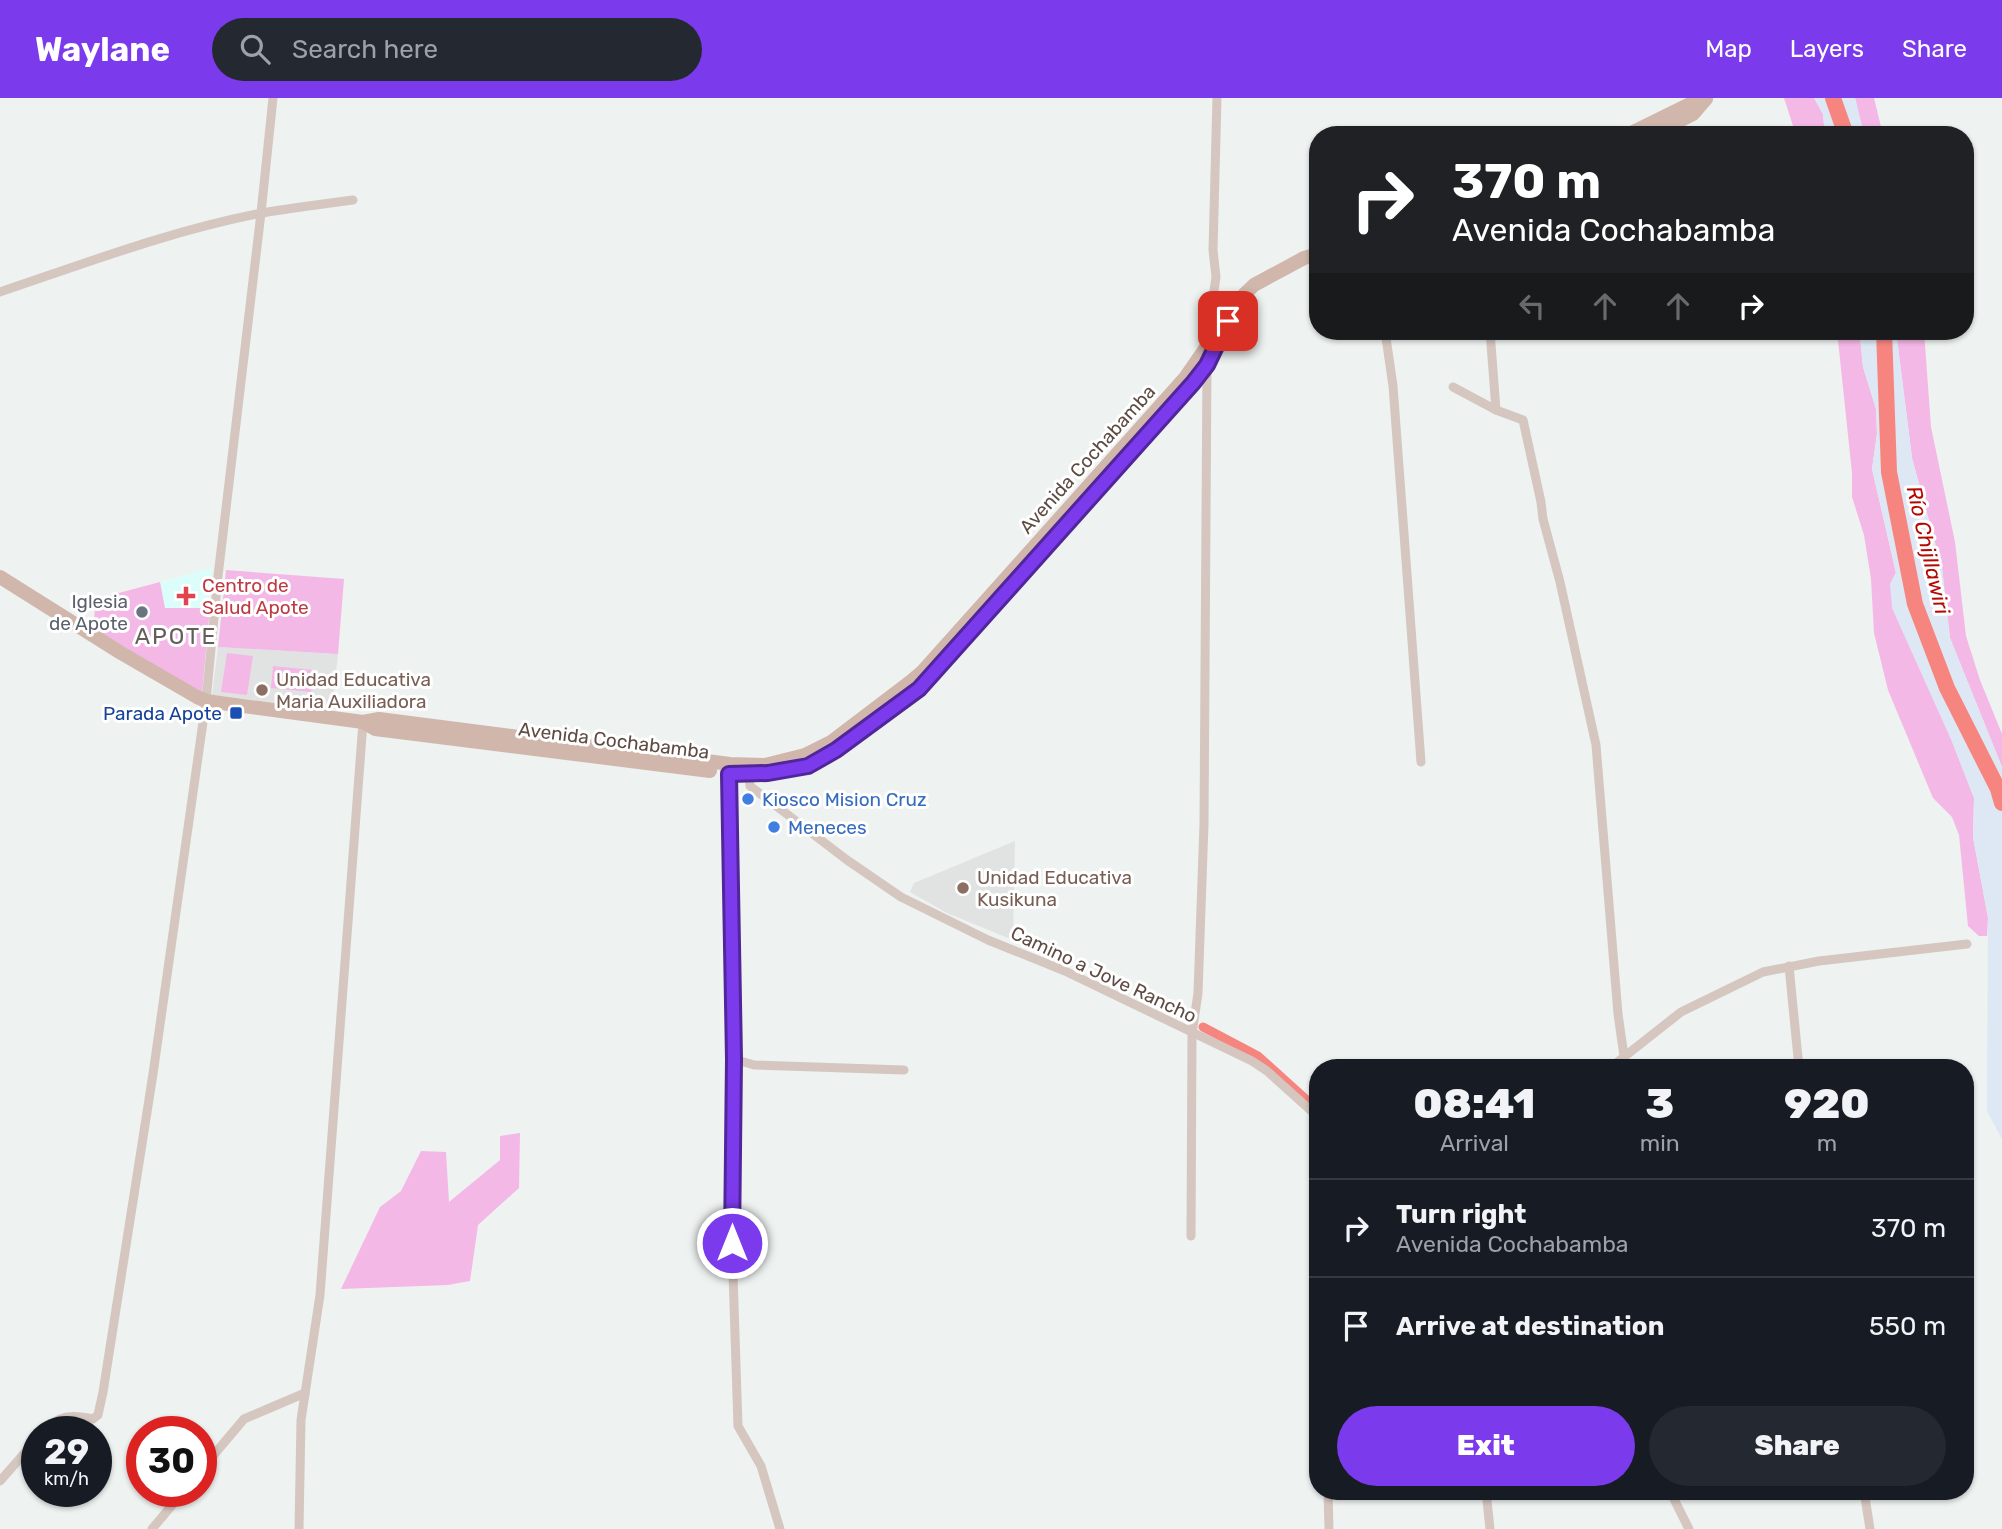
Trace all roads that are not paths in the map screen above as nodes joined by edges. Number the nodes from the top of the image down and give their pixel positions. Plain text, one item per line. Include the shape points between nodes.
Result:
1 (272, 98) edge
2 (1217, 98) edge
3 (1706, 99) edge
4 (1645, 126) edge
5 (1669, 126) edge
6 (353, 200) dead end
7 (261, 213) junction
8 (1309, 257) edge
9 (1309, 266) edge
10 (0, 292) edge
11 (1386, 340) edge
12 (1491, 340) edge
13 (1205, 349) junction
14 (1207, 365) junction
15 (1453, 387) dead end
16 (1496, 410) junction
17 (0, 577) edge
18 (206, 701) junction
19 (363, 722) junction
20 (1421, 762) dead end
21 (729, 769) junction
22 (748, 770) junction
23 (1967, 944) dead end
24 (1789, 966) junction
25 (1192, 1034) junction
26 (1624, 1056) junction
27 (734, 1059) junction
28 (1620, 1059) edge
29 (1798, 1059) edge
30 (904, 1070) dead end
31 (1309, 1109) edge
32 (1191, 1236) dead end
33 (305, 1393) junction
34 (97, 1416) edge
35 (217, 1451) edge
36 (21, 1457) edge
37 (0, 1481) edge
38 (1328, 1500) edge
39 (1487, 1500) edge
40 (1674, 1500) edge
41 (1865, 1500) edge
42 (171, 1507) edge
43 (152, 1529) edge
44 (299, 1529) edge
45 (780, 1529) edge
46 (1329, 1529) edge
47 (1490, 1529) edge
48 (1689, 1529) edge
49 (1870, 1529) edge

1 - 7 street
2 - 13 street via 1216,277
3 - 4 main road
3 - 5 main road via 1693,114
6 - 7 street
7 - 10 street via 133,247
7 - 18 street
8 - 13 main road, Avenida Cochabamba via 1254,285 1222,316
9 - 14 main road, Avenida Cochabamba via 1259,291 1228,321
11 - 20 street
12 - 16 street
13 - 14 street
13 - 22 main road, Avenida Cochabamba via 1185,378 916,677 814,751
14 - 22 main road, Avenida Cochabamba via 919,689 808,766
14 - 25 street via 1204,824 1198,993
15 - 16 street
16 - 26 street via 1523,420 1596,745
17 - 18 main road, Avenida Cochabamba
18 - 19 main road, Avenida Cochabamba
18 - 34 street via 153,1074
19 - 21 main road, Avenida Cochabamba via 376,729 454,734
19 - 33 street via 320,1295
21 - 22 main road, Avenida Cochabamba
21 - 27 street
22 - 25 street, Camino a Jove Rancho via 750,786 901,897
23 - 24 street
24 - 26 street via 1763,972 1681,1012
24 - 29 street
25 - 31 street, Camino a Jove Rancho via 1252,1061
25 - 32 street
26 - 28 street
27 - 30 street via 754,1065
27 - 45 street via 732,1243 738,1426 761,1466
33 - 35 street via 244,1419
33 - 44 street
36 - 37 street
38 - 46 street
39 - 47 street
40 - 48 street
41 - 49 street
42 - 43 street

